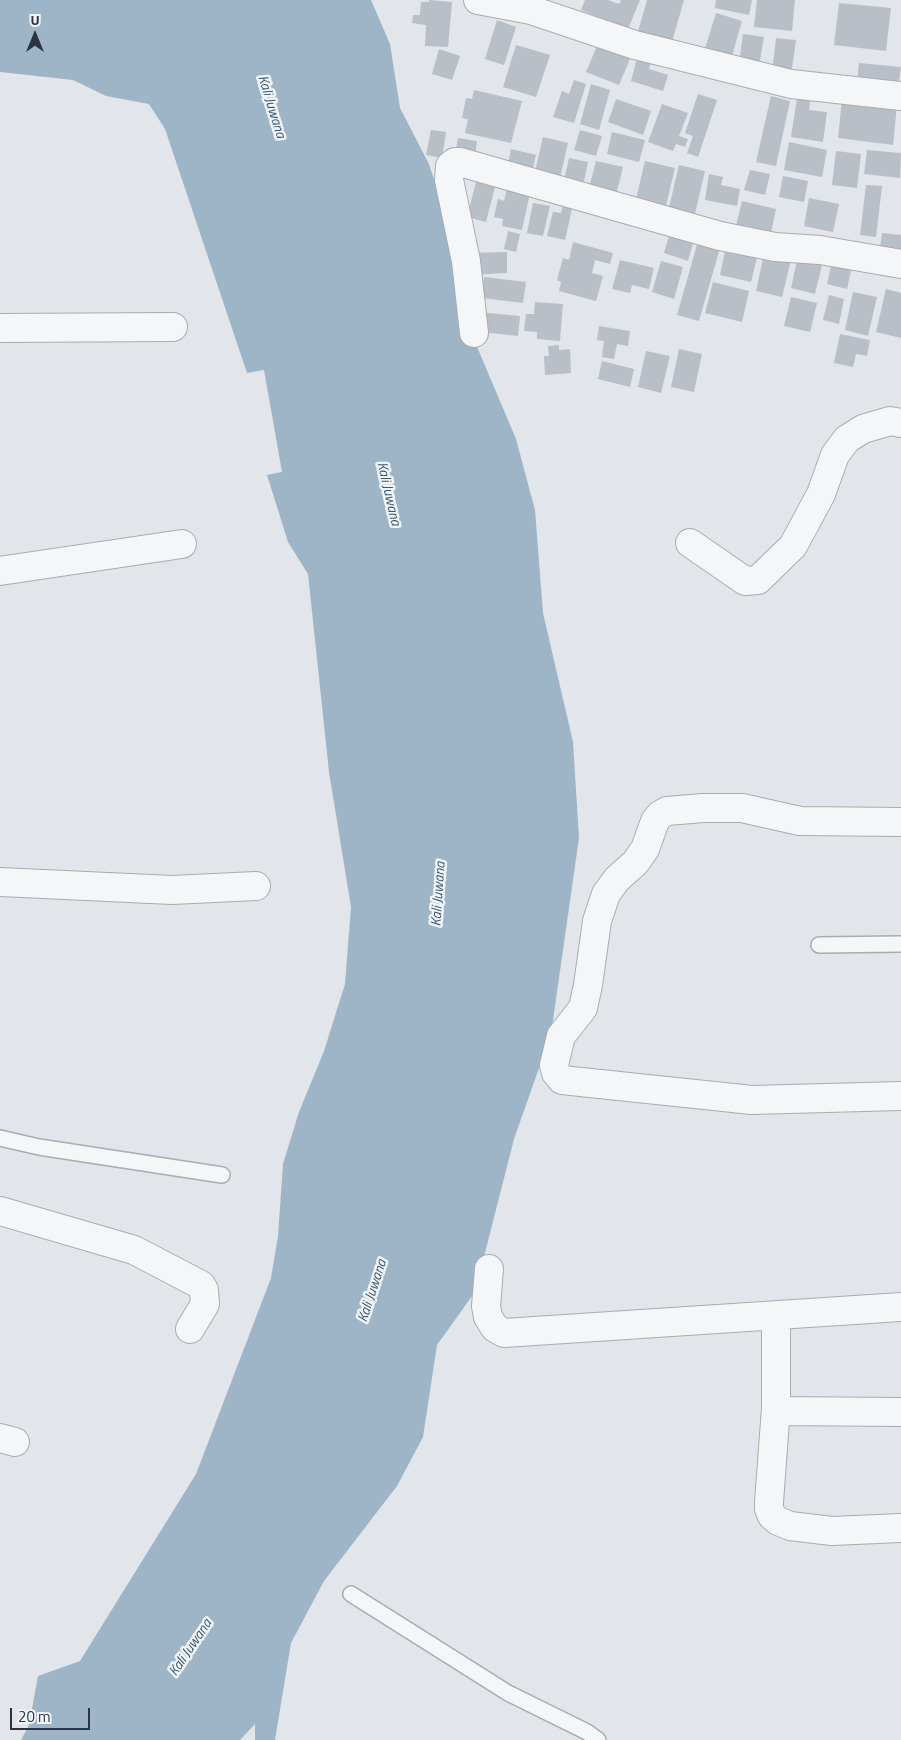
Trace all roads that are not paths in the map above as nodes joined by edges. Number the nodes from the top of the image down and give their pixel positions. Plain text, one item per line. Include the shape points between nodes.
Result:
1 (478, 0) edge
2 (901, 96) edge
3 (901, 264) edge
4 (173, 327) dead end
5 (0, 328) edge
6 (474, 333) dead end
7 (901, 422) edge
8 (690, 543) dead end
9 (182, 544) dead end
10 (0, 571) edge
11 (901, 822) edge
12 (0, 882) edge
13 (256, 886) dead end
14 (901, 944) edge
15 (819, 946) dead end
16 (901, 1096) edge
17 (0, 1138) edge
18 (222, 1174) dead end
19 (0, 1211) edge
20 (489, 1269) dead end
21 (901, 1307) edge
22 (776, 1315) junction
23 (190, 1329) dead end
24 (776, 1410) junction
25 (901, 1412) edge
26 (901, 1528) edge
27 (351, 1594) dead end
28 (598, 1740) edge

1 - 2 street via 531,10 635,45 791,84
3 - 6 street via 720,236 455,162 450,166 449,180 466,261
4 - 5 street
7 - 8 street via 890,421 862,429 848,439 836,454 821,494 793,546 758,580 745,581
9 - 10 street
11 - 16 street via 800,821 742,808 703,808 660,814 645,849 606,894 597,921 582,1008 561,1036 554,1065 562,1080 752,1100
12 - 13 street via 172,890
14 - 15 lane
17 - 18 lane via 39,1147
19 - 23 street via 134,1250 201,1285 205,1304
20 - 22 street via 488,1317 495,1328 504,1333
21 - 22 street
22 - 24 street
24 - 25 street
24 - 26 street via 769,1502 772,1516 790,1526 824,1530
27 - 28 lane via 508,1694

